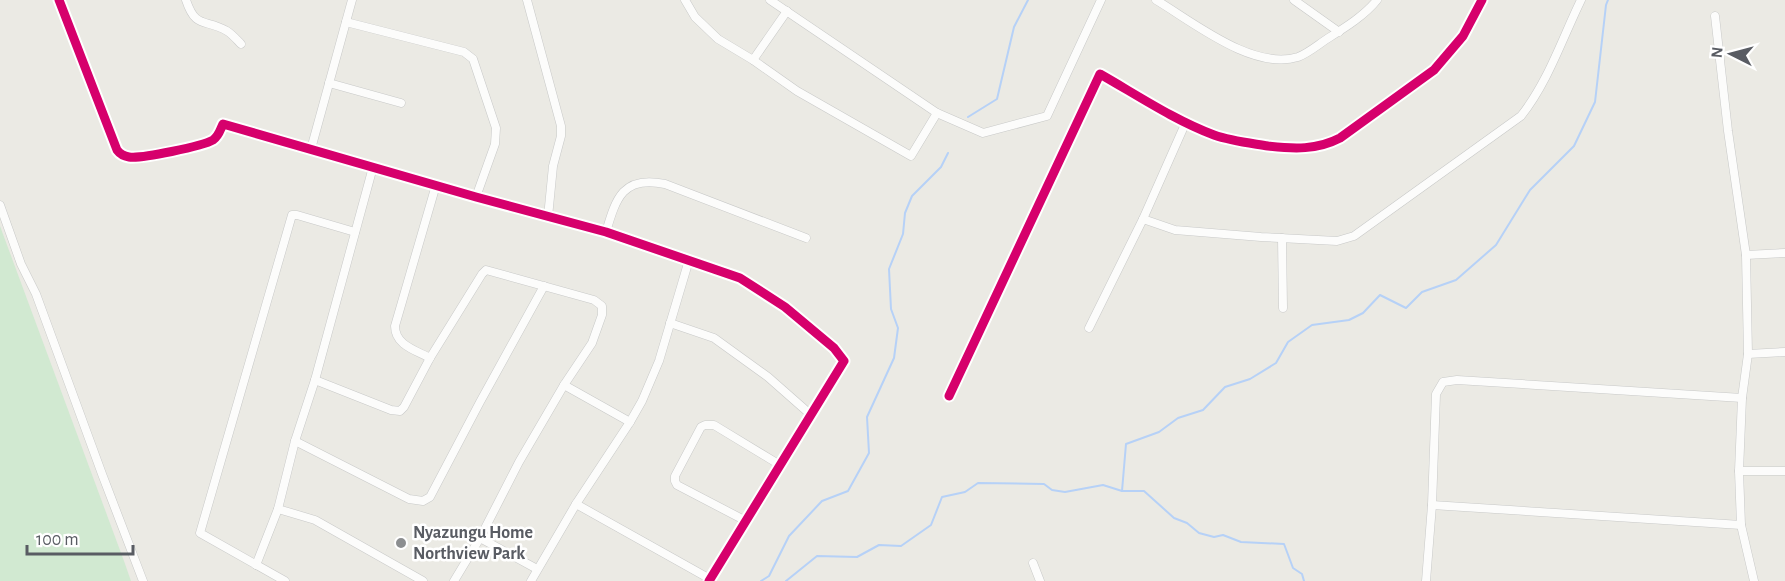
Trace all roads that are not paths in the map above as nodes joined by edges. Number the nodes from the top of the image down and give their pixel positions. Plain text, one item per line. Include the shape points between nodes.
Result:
1 (59, 0) edge
2 (186, 0) edge
3 (352, 0) edge
4 (527, 0) edge
5 (685, 0) edge
6 (770, 0) edge
7 (1101, 0) edge
8 (1156, 0) edge
9 (1294, 0) edge
10 (1377, 0) edge
11 (1482, 0) edge
12 (1581, 0) edge
13 (787, 11) junction
14 (1715, 16) dead end
15 (346, 21) junction
16 (1339, 32) junction
17 (241, 44) dead end
18 (753, 60) junction
19 (328, 82) junction
20 (401, 103) dead end
21 (937, 113) junction
22 (1186, 122) junction
23 (311, 149) junction
24 (373, 167) junction
25 (436, 185) junction
26 (476, 197) junction
27 (0, 205) edge
28 (548, 217) junction
29 (1143, 219) junction
30 (355, 232) junction
31 (606, 232) junction
32 (806, 238) dead end
33 (1282, 238) junction
34 (1785, 253) edge
35 (1746, 255) junction
36 (689, 260) junction
37 (544, 286) junction
38 (1283, 308) dead end
39 (670, 323) junction
40 (1089, 328) dead end
41 (1785, 352) edge
42 (1748, 354) junction
43 (430, 358) junction
44 (315, 380) junction
45 (564, 385) junction
46 (949, 396) dead end
47 (1742, 398) junction
48 (810, 414) junction
49 (630, 422) junction
50 (295, 441) junction
51 (780, 465) junction
52 (1739, 471) junction
53 (1785, 471) edge
54 (576, 504) junction
55 (1432, 505) junction
56 (278, 509) junction
57 (746, 521) junction
58 (1741, 525) junction
59 (480, 538) junction
60 (1033, 564) dead end
61 (256, 565) junction
62 (537, 569) junction
63 (710, 580) edge
64 (143, 581) edge
65 (285, 581) edge
66 (423, 581) edge
67 (454, 581) edge
68 (531, 581) edge
69 (1040, 581) edge
70 (1426, 581) edge
71 (1754, 581) edge

1 - 23 street via 121,155 143,156 211,141 223,124
2 - 17 street via 193,16 227,31
3 - 15 street
4 - 28 street via 561,126
5 - 18 street via 706,29
6 - 13 street
7 - 21 street via 1047,117 983,133
8 - 16 street via 1228,44 1264,57 1300,56
9 - 16 street
10 - 16 street
11 - 22 street via 1462,36 1434,70 1327,145 1289,148 1242,142
12 - 33 street via 1550,68 1521,116 1354,236 1337,240
13 - 18 street
13 - 21 street
14 - 35 street
15 - 19 street
15 - 26 street via 465,52 473,59 496,128 495,144
18 - 21 street via 797,91 911,156
19 - 20 street
19 - 23 street
22 - 29 street
22 - 46 street via 1100,74
23 - 24 street
24 - 25 street
24 - 30 street
25 - 26 street
25 - 43 street via 394,326 401,343
26 - 28 street
27 - 64 street
28 - 31 street
29 - 33 street via 1175,230
29 - 40 street
30 - 44 street
30 - 61 street via 297,215 290,220 200,533
31 - 32 street via 617,200 629,187 645,182 665,184
31 - 36 street
33 - 38 street
34 - 35 street
35 - 42 street
36 - 39 street
36 - 48 street via 752,285 834,348 844,361
37 - 43 street via 484,271
37 - 45 street via 594,300 603,308 592,343
37 - 50 street via 430,497 423,501 409,499
39 - 48 street via 714,338
39 - 49 street via 653,377
41 - 42 street
42 - 47 street
43 - 44 street via 400,411
44 - 50 street
45 - 49 street
45 - 59 street
47 - 52 street
47 - 55 street via 1443,382 1436,394
48 - 51 street
49 - 54 street
50 - 56 street
51 - 57 street
51 - 57 street via 714,424 701,428 675,481
52 - 53 street
52 - 58 street
54 - 62 street
54 - 63 street
55 - 58 street
55 - 70 street
56 - 61 street
56 - 66 street via 315,520
57 - 63 street
58 - 71 street
59 - 62 street
59 - 67 street
60 - 69 street
61 - 65 street
62 - 68 street

